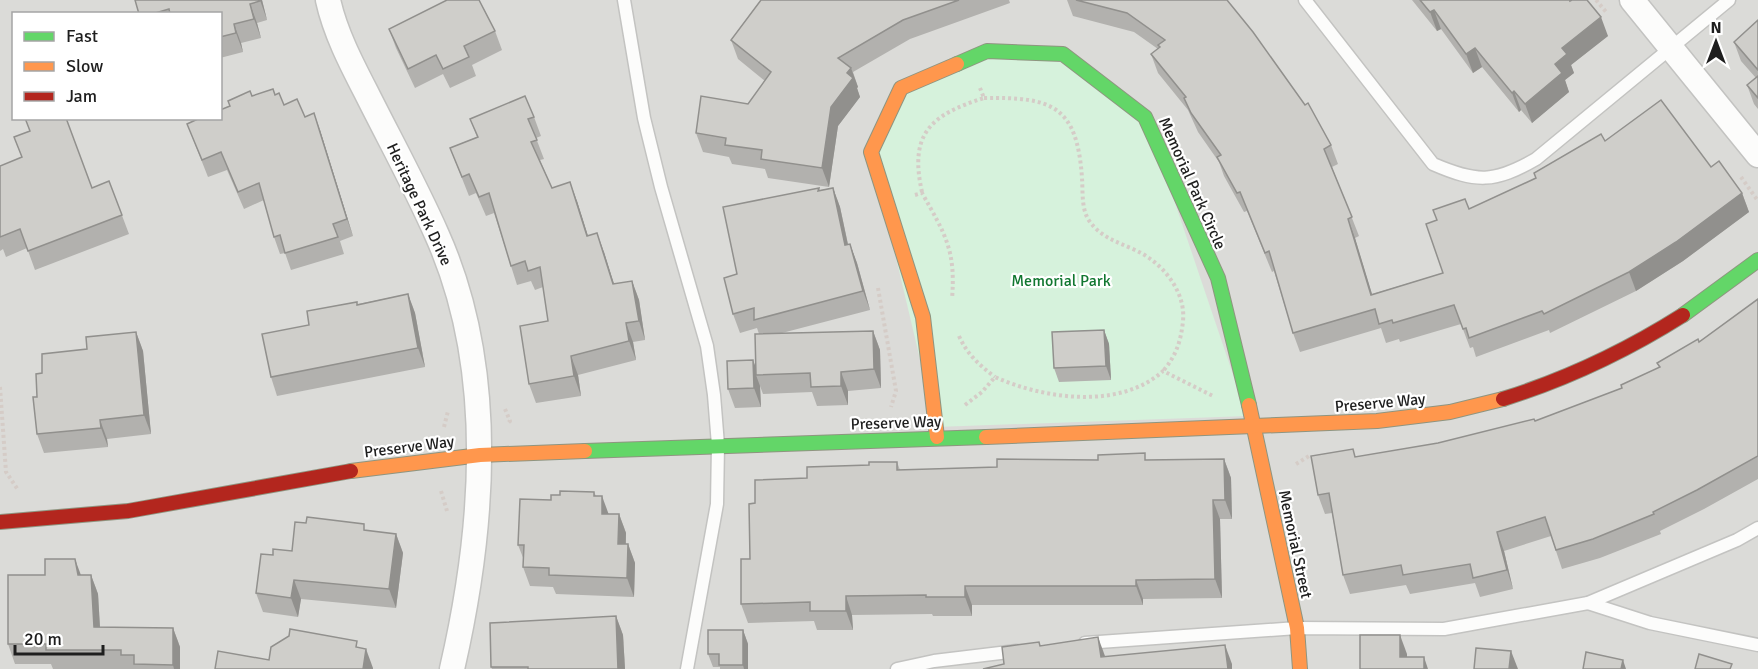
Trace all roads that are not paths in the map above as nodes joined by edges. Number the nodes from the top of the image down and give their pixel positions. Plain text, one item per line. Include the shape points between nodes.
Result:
1 (328, 0) edge
2 (624, 0) edge
3 (1305, 0) edge
4 (1632, 0) edge
5 (1729, 0) edge
6 (1670, 47) junction
7 (1758, 156) edge
8 (1758, 260) edge
9 (1255, 427) junction
10 (937, 437) junction
11 (718, 445) junction
12 (480, 454) junction
13 (0, 522) edge
14 (1758, 528) edge
15 (1588, 603) junction
16 (1297, 628) junction
17 (1076, 643) edge
18 (1758, 645) edge
19 (1029, 649) edge
20 (452, 669) edge
21 (687, 669) edge
22 (897, 669) edge
23 (1300, 669) edge

1 - 12 street, Heritage Park Drive via 346,52 433,227 453,276 468,340
2 - 11 lane via 650,141 707,346
3 - 6 lane via 1433,164 1463,177 1493,178 1536,159
4 - 6 street
5 - 6 lane
6 - 7 street
8 - 9 street, Preserve Way via 1710,297 1616,356 1521,394 1450,412
9 - 10 street, Preserve Way
9 - 10 street, Memorial Park Circle via 1218,278 1145,117 1063,54 987,51 901,88 871,152 923,317
9 - 16 street, Memorial Street
10 - 11 street, Preserve Way
11 - 12 street, Preserve Way
11 - 21 lane via 717,504
12 - 13 street, Preserve Way via 327,473 145,508
12 - 20 street, Heritage Park Drive via 463,615
14 - 15 lane
15 - 16 lane via 1444,629
15 - 18 lane via 1650,623
16 - 17 lane
16 - 23 street, Memorial Street
19 - 22 lane

